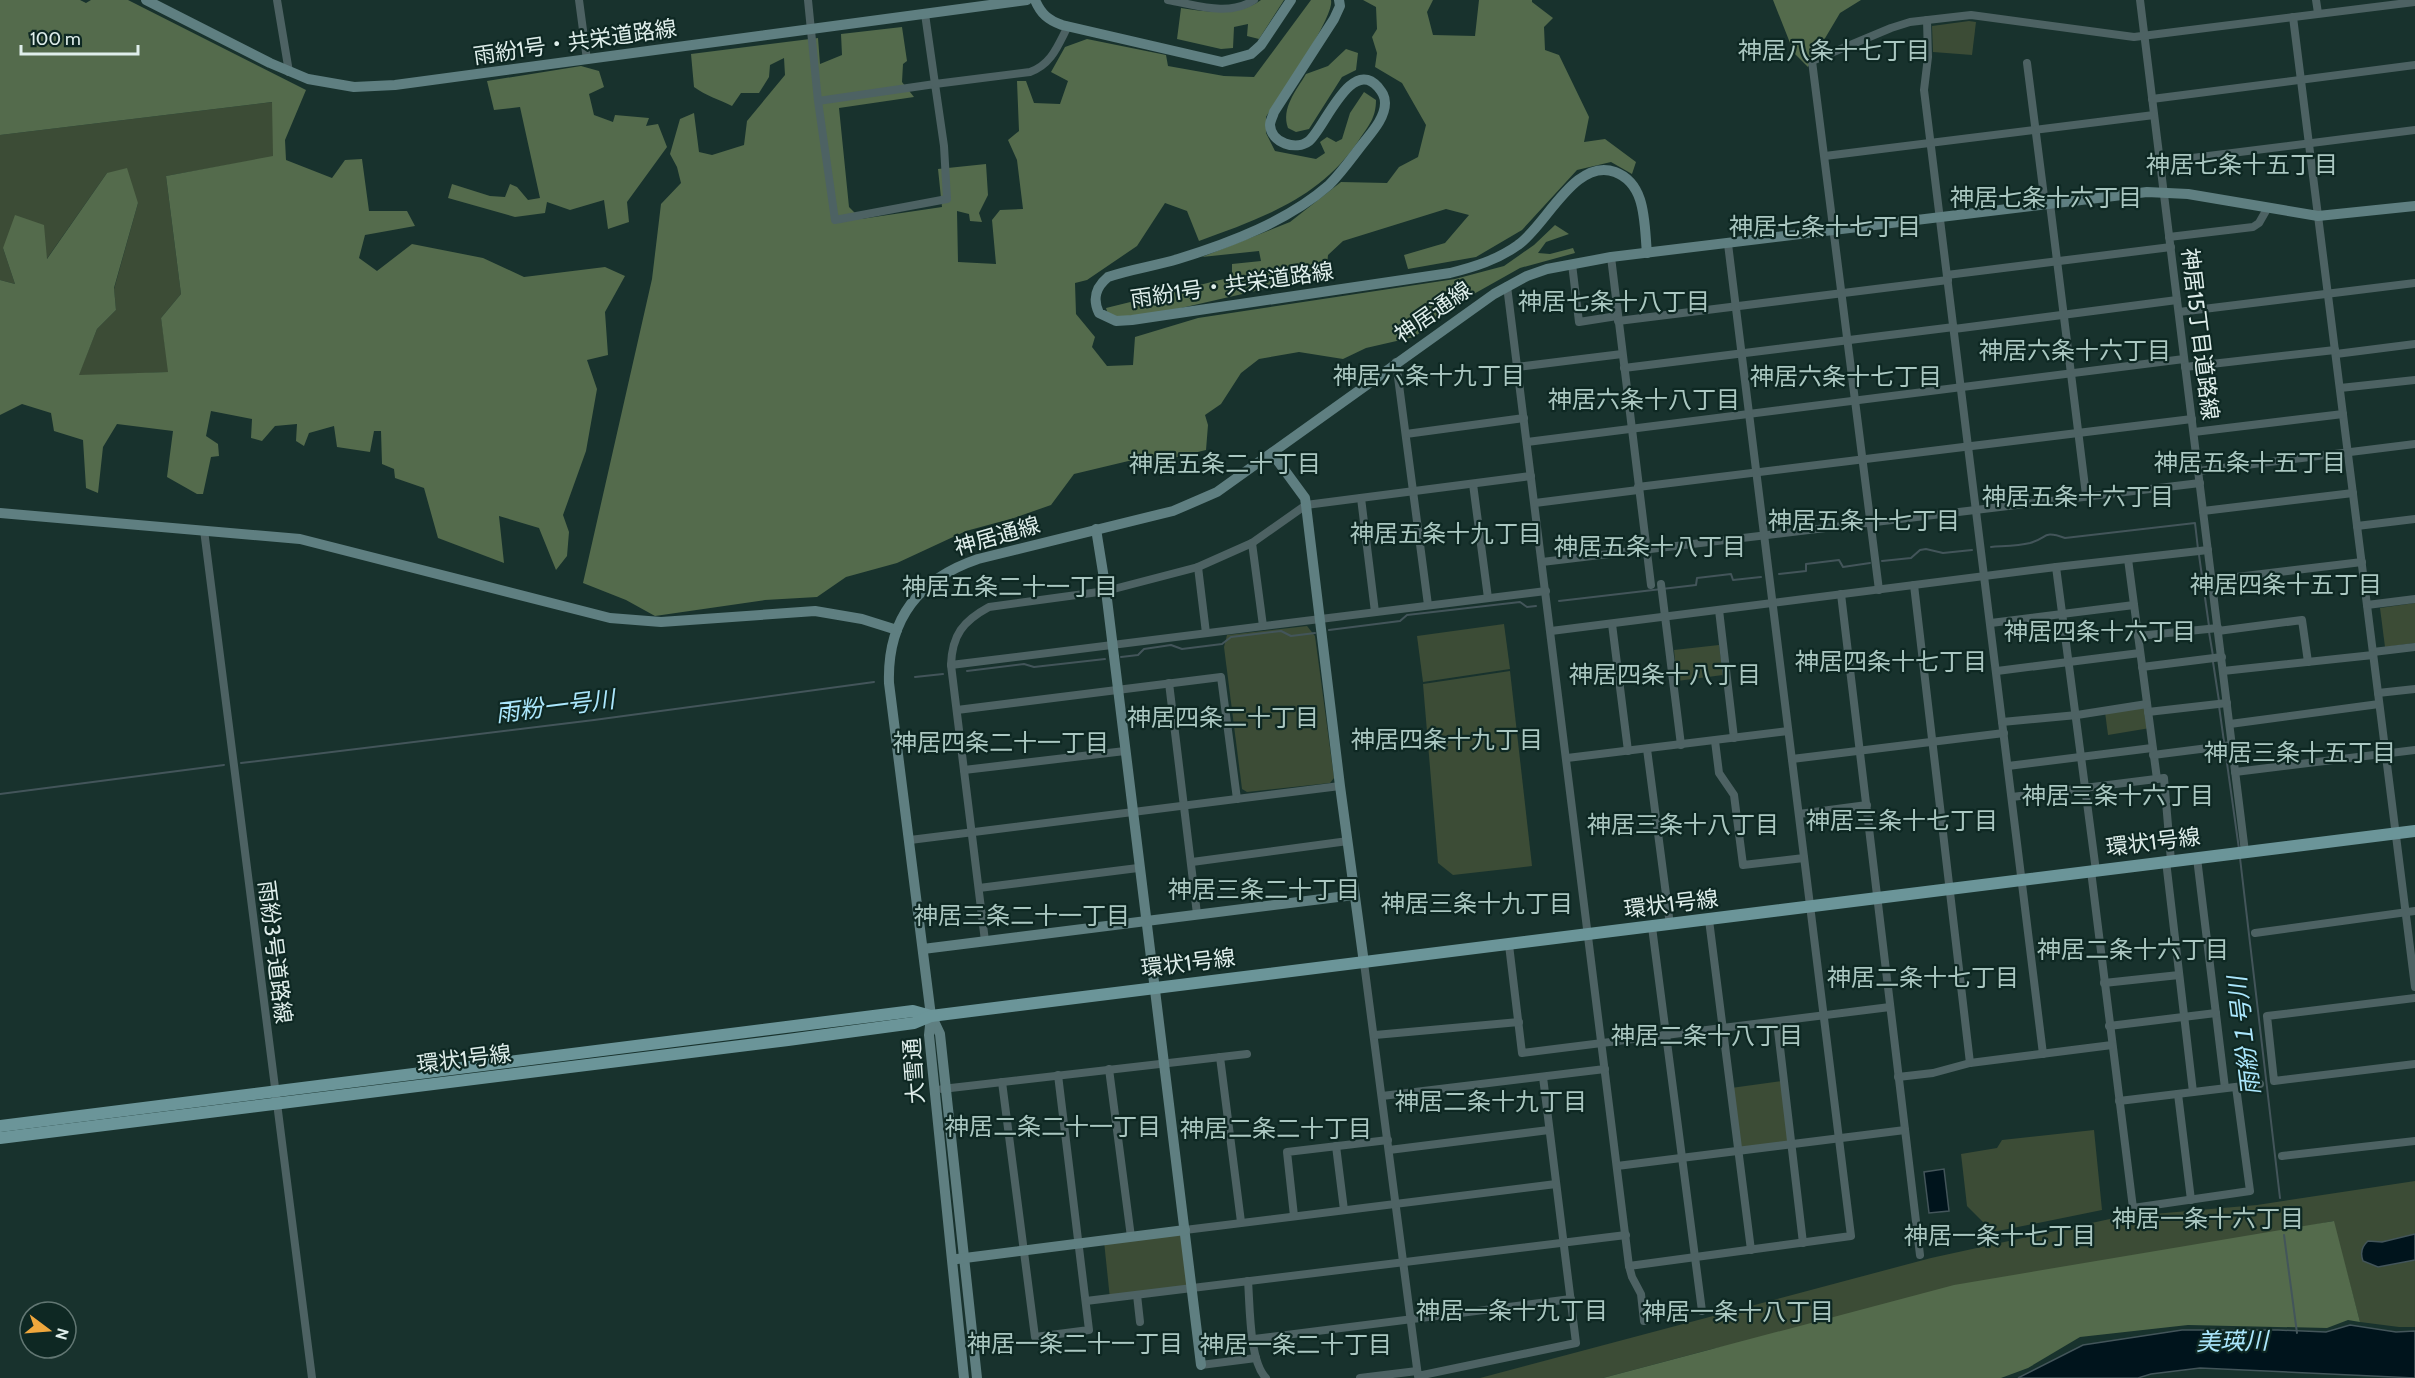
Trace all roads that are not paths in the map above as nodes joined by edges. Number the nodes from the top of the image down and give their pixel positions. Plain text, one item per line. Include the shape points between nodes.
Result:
1 (146, 0) edge
2 (277, 0) edge
3 (579, 0) edge
4 (808, 0) edge
5 (1027, 0) edge
6 (1035, 0) edge
7 (1168, 0) edge
8 (1254, 0) edge
9 (1291, 0) edge
10 (1339, 0) edge
11 (2140, 0) edge
12 (2316, 0) edge
13 (2415, 2) edge
14 (2367, 4) edge
15 (2318, 13) junction
16 (925, 14) junction
17 (2293, 16) junction
18 (1926, 20) junction
19 (1068, 26) junction
20 (810, 30) junction
21 (2144, 36) junction
22 (587, 60) junction
23 (2027, 63) dead end
24 (2415, 65) edge
25 (290, 72) junction
26 (2301, 79) junction
27 (935, 84) junction
28 (2152, 99) junction
29 (818, 100) junction
30 (2154, 115) junction
31 (2036, 130) junction
32 (2415, 130) edge
33 (1931, 143) junction
34 (2309, 144) junction
35 (1825, 156) junction
36 (2160, 162) junction
37 (2164, 192) junction
38 (2048, 204) junction
39 (2415, 206) edge
40 (2267, 208) junction
41 (2318, 216) junction
42 (1940, 218) junction
43 (1834, 231) junction
44 (2169, 237) junction
45 (1728, 244) junction
46 (2171, 247) junction
47 (1647, 253) junction
48 (1611, 257) junction
49 (2057, 261) junction
50 (1572, 264) junction
51 (1947, 277) junction
52 (2415, 282) edge
53 (1507, 286) junction
54 (1842, 292) junction
55 (2328, 293) junction
56 (2177, 300) junction
57 (1735, 306) junction
58 (2179, 312) junction
59 (2064, 315) junction
60 (1617, 318) junction
61 (1954, 328) junction
62 (1848, 341) junction
63 (2415, 344) edge
64 (2335, 352) junction
65 (1622, 354) junction
66 (1741, 354) junction
67 (1396, 362) junction
68 (2185, 363) junction
69 (1517, 367) junction
70 (1624, 368) junction
71 (2071, 374) junction
72 (2415, 380) edge
73 (1961, 388) junction
74 (2340, 388) junction
75 (1856, 401) junction
76 (1749, 414) junction
77 (2343, 414) junction
78 (1524, 418) junction
79 (2192, 419) junction
80 (1631, 428) junction
81 (2194, 432) junction
82 (2078, 433) junction
83 (1406, 434) junction
84 (1527, 442) junction
85 (2415, 444) edge
86 (1969, 447) junction
87 (1272, 453) junction
88 (2348, 453) junction
89 (1862, 459) junction
90 (2198, 471) junction
91 (1756, 472) junction
92 (1531, 476) junction
93 (2200, 483) junction
94 (1473, 484) junction
95 (1638, 489) junction
96 (1414, 491) junction
97 (2353, 493) junction
98 (2086, 495) junction
99 (1360, 498) junction
100 (1535, 503) junction
101 (1306, 505) junction
102 (1977, 509) junction
103 (2203, 511) junction
104 (0, 513) edge
105 (2415, 519) edge
106 (1871, 523) junction
107 (2357, 525) junction
108 (1096, 529) junction
109 (204, 530) junction
110 (1764, 535) junction
111 (1252, 543) junction
112 (1646, 550) junction
113 (2208, 550) junction
114 (2128, 559) junction
115 (1542, 562) junction
116 (2362, 562) junction
117 (1198, 567) junction
118 (2056, 567) junction
119 (1984, 577) junction
120 (2212, 580) junction
121 (1661, 584) dead end
122 (1651, 585) dead end
123 (1914, 585) junction
124 (1879, 590) junction
125 (1106, 591) junction
126 (1546, 591) junction
127 (1841, 594) junction
128 (1488, 598) junction
129 (2415, 599) edge
130 (1772, 603) junction
131 (2134, 605) junction
132 (2367, 605) junction
133 (1428, 606) junction
134 (1719, 610) junction
135 (1375, 612) junction
136 (2062, 615) junction
137 (1665, 617) junction
138 (1320, 620) junction
139 (1991, 623) junction
140 (1612, 624) junction
141 (1263, 626) junction
142 (2218, 629) junction
143 (897, 630) junction
144 (1551, 631) junction
145 (1206, 633) junction
146 (2138, 636) junction
147 (1112, 646) junction
148 (2415, 647) edge
149 (2140, 653) junction
150 (2373, 653) junction
151 (2222, 657) junction
152 (2068, 662) junction
153 (2308, 662) junction
154 (951, 665) junction
155 (2142, 667) junction
156 (1996, 671) junction
157 (2223, 671) junction
158 (1169, 683) junction
159 (2415, 688) edge
160 (1117, 690) junction
161 (2378, 693) junction
162 (2227, 703) junction
163 (2379, 704) junction
164 (2147, 708) junction
165 (957, 710) junction
166 (2077, 715) junction
167 (2002, 722) junction
168 (2230, 724) junction
169 (1788, 731) junction
170 (2004, 733) junction
171 (1734, 738) junction
172 (1715, 741) junction
173 (1933, 741) junction
174 (1681, 745) junction
175 (2232, 745) junction
176 (1647, 749) junction
177 (2415, 750) edge
178 (1125, 751) junction
179 (1628, 751) junction
180 (1861, 751) junction
181 (2153, 752) junction
182 (2386, 753) junction
183 (2082, 757) junction
184 (1567, 758) junction
185 (1792, 759) junction
186 (2008, 766) junction
187 (964, 770) junction
188 (2235, 772) junction
189 (2157, 779) junction
190 (1340, 786) junction
191 (2086, 788) junction
192 (2012, 797) junction
193 (1238, 800) junction
194 (1867, 805) junction
195 (1184, 806) junction
196 (1132, 813) junction
197 (1798, 814) junction
198 (2415, 831) edge
199 (971, 832) junction
200 (2396, 833) junction
201 (910, 840) junction
202 (1348, 842) junction
203 (2246, 852) junction
204 (1804, 858) junction
205 (2197, 858) junction
206 (2168, 861) junction
207 (1192, 862) junction
208 (1138, 868) junction
209 (2094, 871) junction
210 (2023, 880) junction
211 (979, 888) junction
212 (1950, 888) junction
213 (1354, 895) junction
214 (1877, 899) junction
215 (1810, 908) junction
216 (2415, 911) edge
217 (2406, 912) junction
218 (1197, 914) junction
219 (1145, 920) junction
220 (1709, 920) junction
221 (1670, 925) junction
222 (1652, 927) junction
223 (2255, 933) dead end
224 (1589, 935) junction
225 (985, 941) junction
226 (1509, 945) junction
227 (923, 949) junction
228 (1364, 963) junction
229 (2179, 975) junction
230 (2104, 983) junction
231 (2415, 987) edge
232 (1154, 989) junction
233 (2415, 998) edge
234 (1890, 1007) junction
235 (2216, 1013) junction
236 (1824, 1015) junction
237 (932, 1016) junction
238 (2183, 1016) junction
239 (1519, 1022) junction
240 (1777, 1022) junction
241 (2109, 1026) junction
242 (1724, 1029) junction
243 (1375, 1035) junction
244 (1665, 1035) junction
245 (1602, 1043) junction
246 (2112, 1045) junction
247 (1247, 1054) dead end
248 (2043, 1054) junction
249 (1220, 1057) junction
250 (1164, 1063) junction
251 (1970, 1063) junction
252 (2415, 1064) edge
253 (1109, 1069) junction
254 (1605, 1069) junction
255 (1058, 1075) junction
256 (1543, 1077) junction
257 (1898, 1077) junction
258 (1002, 1082) junction
259 (2260, 1084) dead end
260 (2236, 1087) junction
261 (2225, 1088) junction
262 (940, 1090) junction
263 (2193, 1092) junction
264 (2178, 1094) junction
265 (1382, 1096) junction
266 (276, 1097) junction
267 (2119, 1101) junction
268 (0, 1126) edge
269 (1549, 1130) junction
270 (1905, 1130) junction
271 (0, 1138) edge
272 (1840, 1139) junction
273 (1388, 1140) junction
274 (2415, 1141) edge
275 (1790, 1144) junction
276 (1336, 1146) junction
277 (1389, 1150) junction
278 (1738, 1151) junction
279 (2282, 1156) dead end
280 (1681, 1158) junction
281 (1617, 1166) junction
282 (1556, 1184) junction
283 (2191, 1200) junction
284 (1396, 1204) junction
285 (1344, 1210) junction
286 (1294, 1216) junction
287 (1241, 1222) junction
288 (1185, 1230) junction
289 (1626, 1234) junction
290 (1131, 1237) junction
291 (1564, 1242) junction
292 (1079, 1243) junction
293 (1803, 1243) junction
294 (1751, 1250) junction
295 (1023, 1251) junction
296 (1920, 1255) dead end
297 (1695, 1257) junction
298 (959, 1259) junction
299 (1403, 1262) junction
300 (1629, 1266) junction
301 (1248, 1281) junction
302 (1191, 1288) junction
303 (1137, 1295) junction
304 (1571, 1299) junction
305 (1086, 1301) junction
306 (1702, 1311) dead end
307 (1410, 1320) junction
308 (1644, 1321) dead end
309 (1140, 1322) dead end
310 (1254, 1339) junction
311 (1256, 1358) junction
312 (1201, 1365) joint
313 (1417, 1371) junction
314 (312, 1378) edge
315 (964, 1378) edge
316 (977, 1378) edge
317 (1266, 1378) edge
318 (1360, 1378) edge

1 - 25 street, 雨紛1号・共栄道路線
2 - 25 street
3 - 22 street
4 - 20 street
5 - 16 street, 雨紛1号・共栄道路線
6 - 19 street via 1048,20
7 - 8 street via 1224,10 1243,7
9 - 19 street via 1251,54 1222,62
10 - 47 street, 雨紛1号・共栄道路線 via 1334,19 1274,112 1270,125 1280,141 1300,145 1310,141 1343,92 1355,82 1376,84 1386,105 1379,121 1342,170 1310,201 1248,233 1178,259 1108,277 1099,284 1095,296 1099,313 1116,321 1132,320 1475,267 1520,244 1576,181 1591,171 1622,175 1637,189
11 - 21 street, 神居15丁目道路線
12 - 15 street
13 - 14 street
14 - 15 street
15 - 17 street
16 - 20 street, 雨紛1号・共栄道路線
16 - 27 street
17 - 21 street
17 - 26 street
18 - 21 street via 1971,15
18 - 33 street via 1928,57 1924,90
18 - 35 street via 1891,28 1812,61
19 - 27 street via 1050,61 1042,68
20 - 22 street, 雨紛1号・共栄道路線
20 - 29 street
21 - 28 street, 神居15丁目道路線
22 - 25 street, 雨紛1号・共栄道路線 via 367,87 324,83
23 - 31 street
24 - 26 street
26 - 28 street
26 - 34 street
27 - 29 street
27 - 29 street via 947,199 835,220
28 - 30 street, 神居15丁目道路線
30 - 31 street
30 - 36 street, 神居15丁目道路線
31 - 33 street
31 - 38 street
32 - 34 street
33 - 35 street
33 - 42 street
34 - 36 street
34 - 41 street
35 - 43 street
36 - 37 street, 神居15丁目道路線
37 - 38 street, 神居通線
37 - 40 street, 神居通線
37 - 44 street, 神居15丁目道路線
38 - 42 street, 神居通線
38 - 49 street
39 - 41 street, 神居通線
40 - 41 street, 神居通線
40 - 44 street via 2253,227
41 - 55 street
42 - 43 street, 神居通線
42 - 51 street
43 - 45 street, 神居通線
43 - 54 street
44 - 46 street, 神居15丁目道路線
45 - 47 street, 神居通線
45 - 57 street
46 - 49 street
46 - 56 street, 神居15丁目道路線
47 - 48 street, 神居通線
48 - 50 street, 神居通線
48 - 60 street
49 - 51 street
49 - 59 street
50 - 53 street, 神居通線 via 1547,269
50 - 60 street via 1579,322
51 - 54 street
51 - 61 street
52 - 55 street
53 - 67 street, 神居通線
53 - 69 street
54 - 57 street
54 - 62 street
55 - 58 street
55 - 64 street
56 - 58 street, 神居15丁目道路線
56 - 59 street
57 - 60 street
57 - 66 street
58 - 68 street, 神居15丁目道路線
59 - 61 street
59 - 71 street
60 - 65 street
61 - 62 street
61 - 73 street
62 - 66 street
62 - 75 street
63 - 64 street
64 - 68 street
64 - 74 street
65 - 69 street
65 - 70 street
66 - 70 street
66 - 76 street
67 - 83 street
67 - 87 street, 神居通線
68 - 71 street
68 - 79 street, 神居15丁目道路線
69 - 78 street
70 - 80 street
71 - 73 street
71 - 82 street
72 - 74 street
73 - 75 street
73 - 86 street
74 - 77 street
75 - 76 street
75 - 89 street
76 - 80 street
76 - 91 street
77 - 81 street
77 - 88 street
78 - 83 street
78 - 84 street
79 - 81 street, 神居15丁目道路線
79 - 82 street
80 - 84 street
80 - 95 street
81 - 90 street, 神居15丁目道路線
82 - 86 street
82 - 98 street
83 - 96 street
84 - 92 street
85 - 88 street
86 - 89 street
86 - 102 street
87 - 101 street
87 - 108 street, 神居通線 via 1217,492 1195,502
88 - 90 street
88 - 97 street
89 - 91 street
89 - 106 street
90 - 93 street, 神居15丁目道路線
91 - 95 street
91 - 110 street
92 - 94 street
92 - 100 street
93 - 98 street
93 - 103 street, 神居15丁目道路線
94 - 96 street
94 - 128 street
95 - 100 street
95 - 112 street
96 - 99 street
96 - 133 street
97 - 103 street
97 - 107 street
98 - 102 street
99 - 101 street
99 - 135 street
100 - 115 street
101 - 111 street
101 - 138 street
102 - 106 street
102 - 119 street
103 - 113 street, 神居15丁目道路線
104 - 109 street
105 - 107 street
106 - 110 street
106 - 124 street
107 - 116 street
108 - 125 street
108 - 143 street, 神居通線 via 954,567 918,593
109 - 143 street via 300,539 610,618 661,622 815,611
109 - 266 street, 雨紛3号道路線
110 - 112 street
110 - 130 street
111 - 117 street
111 - 141 street
112 - 115 street
112 - 122 street
113 - 114 street
113 - 120 street, 神居15丁目道路線
114 - 118 street
114 - 131 street
115 - 126 street
116 - 120 street
116 - 132 street
117 - 125 street
117 - 145 street
118 - 119 street
118 - 136 street
119 - 123 street
119 - 139 street
120 - 142 street, 神居15丁目道路線
121 - 137 street
123 - 124 street
123 - 173 street
124 - 127 street
125 - 147 street
125 - 154 street via 989,607 963,626 952,649
126 - 128 street
126 - 144 street
127 - 130 street
127 - 180 street
128 - 133 street
129 - 132 street
130 - 134 street
130 - 169 street
131 - 136 street
131 - 146 street
132 - 150 street
133 - 135 street
134 - 137 street
134 - 171 street
135 - 138 street
136 - 139 street
136 - 152 street
137 - 140 street
137 - 174 street
138 - 141 street
138 - 190 street
139 - 156 street
140 - 144 street
140 - 179 street
141 - 145 street
142 - 146 street
142 - 151 street, 神居15丁目道路線
142 - 153 street via 2302,620
143 - 201 street, 神居通線 via 889,683
144 - 184 street
145 - 147 street
146 - 149 street
147 - 154 street
147 - 160 street
148 - 150 street
149 - 152 street
149 - 155 street
150 - 153 street
150 - 161 street
151 - 155 street
151 - 157 street, 神居15丁目道路線
152 - 156 street
152 - 166 street
153 - 157 street
154 - 165 street
155 - 164 street
156 - 167 street
157 - 162 street, 神居15丁目道路線
158 - 160 street
158 - 193 street via 1221,677
158 - 195 street
159 - 161 street
160 - 165 street
160 - 178 street
161 - 163 street
162 - 164 street
162 - 168 street, 神居15丁目道路線
163 - 168 street
163 - 182 street
164 - 166 street
164 - 181 street
165 - 187 street
166 - 167 street
166 - 183 street
167 - 170 street
168 - 175 street, 神居15丁目道路線
169 - 171 street
169 - 185 street
170 - 173 street
170 - 186 street
171 - 172 street
172 - 174 street
172 - 204 street via 1719,772 1734,795 1743,865
173 - 180 street
173 - 212 street
174 - 176 street
175 - 181 street
175 - 188 street, 神居15丁目道路線
176 - 179 street
176 - 221 street
177 - 182 street
178 - 187 street
178 - 196 street
179 - 184 street
180 - 185 street
180 - 194 street
181 - 183 street
181 - 189 street
182 - 188 street
182 - 200 street
183 - 186 street
183 - 191 street
184 - 224 street
185 - 197 street
186 - 192 street
187 - 199 street
188 - 203 street, 神居15丁目道路線
189 - 191 street
189 - 206 street via 2164,778
190 - 193 street
190 - 202 street
191 - 192 street
191 - 209 street
192 - 210 street
193 - 195 street
194 - 197 street
194 - 214 street
195 - 196 street
195 - 207 street
196 - 199 street
196 - 208 street
197 - 204 street
198 - 200 main road, 環状1号線
199 - 201 street
199 - 211 street
200 - 203 main road, 環状1号線
200 - 217 street
201 - 227 street, 神居通線
202 - 207 street
202 - 213 street
203 - 205 main road, 環状1号線
204 - 215 street
205 - 206 main road, 環状1号線
205 - 235 street
206 - 209 main road, 環状1号線
206 - 229 street
207 - 218 street
208 - 211 street
208 - 219 street
209 - 210 main road, 環状1号線
209 - 230 street
210 - 212 main road, 環状1号線
210 - 248 street
211 - 225 street
212 - 214 main road, 環状1号線
212 - 251 street
213 - 218 street
213 - 228 street
214 - 215 main road, 環状1号線
214 - 234 street
215 - 220 main road, 環状1号線
215 - 236 street
216 - 217 street
217 - 223 street
217 - 231 street
218 - 219 street
219 - 225 street
219 - 232 street
220 - 221 main road, 環状1号線
220 - 242 street
221 - 222 main road, 環状1号線
222 - 224 main road, 環状1号線
222 - 244 street
224 - 226 main road, 環状1号線
224 - 245 street
225 - 227 street
226 - 228 main road, 環状1号線
226 - 239 street
227 - 237 street, 神居通線
228 - 232 main road, 環状1号線
228 - 243 street
229 - 230 street
229 - 238 street
230 - 241 street
232 - 237 main road, 環状1号線
232 - 250 street
233 - 252 street via 2267,1016 2274,1081
234 - 236 street
234 - 257 street
235 - 238 street
235 - 261 street
236 - 240 street
236 - 272 street
237 - 262 street, 大雪通 via 929,1035
237 - 266 main road, 環状1号線 via 914,1023 799,1039
238 - 241 street
238 - 263 street
239 - 243 street
239 - 245 street via 1522,1053
240 - 242 street
240 - 275 street
241 - 246 street
242 - 244 street
242 - 278 street
243 - 265 street
244 - 245 street
244 - 280 street
245 - 254 street
246 - 248 street
246 - 267 street
247 - 249 street
248 - 251 street
249 - 250 street
249 - 287 street
250 - 253 street
250 - 288 street
251 - 257 street
253 - 255 street
253 - 290 street
254 - 256 street
254 - 281 street
255 - 258 street
255 - 292 street
256 - 265 street
256 - 269 street
257 - 270 street
258 - 262 street
258 - 295 street
259 - 260 street
260 - 261 street
260 - 283 street via 2250,1191
261 - 263 street
262 - 298 street, 大雪通
263 - 264 street
264 - 267 street
264 - 283 street
265 - 273 street
266 - 268 main road, 環状1号線
266 - 271 main road, 環状1号線
266 - 314 street, 雨紛3号道路線
267 - 283 street via 2133,1208
269 - 277 street
269 - 282 street
270 - 272 street
270 - 296 street
272 - 275 street
272 - 293 street via 1851,1236
273 - 276 street
273 - 277 street
274 - 279 street
275 - 278 street
275 - 293 street
276 - 285 street
276 - 286 street via 1287,1152
277 - 284 street
278 - 280 street
278 - 294 street
280 - 281 street
280 - 297 street
281 - 289 street
282 - 284 street
282 - 291 street
284 - 285 street
284 - 299 street
285 - 286 street
286 - 287 street
287 - 288 street
288 - 290 street
288 - 302 street
289 - 291 street
289 - 300 street
290 - 292 street
291 - 299 street
291 - 304 street
292 - 295 street
292 - 305 street
293 - 294 street
294 - 297 street
295 - 298 street
295 - 305 street via 1035,1337 1089,1330
297 - 300 street
297 - 306 street
298 - 315 street, 大雪通
298 - 316 street, 大雪通
299 - 301 street
299 - 307 street
300 - 308 street via 1641,1294
301 - 302 street
301 - 310 street
302 - 303 street
302 - 312 street
303 - 305 street
303 - 309 street
304 - 307 street
304 - 313 street via 1576,1343 1418,1376
307 - 310 street
307 - 313 street
310 - 311 street
311 - 312 street
311 - 317 street
313 - 318 street

